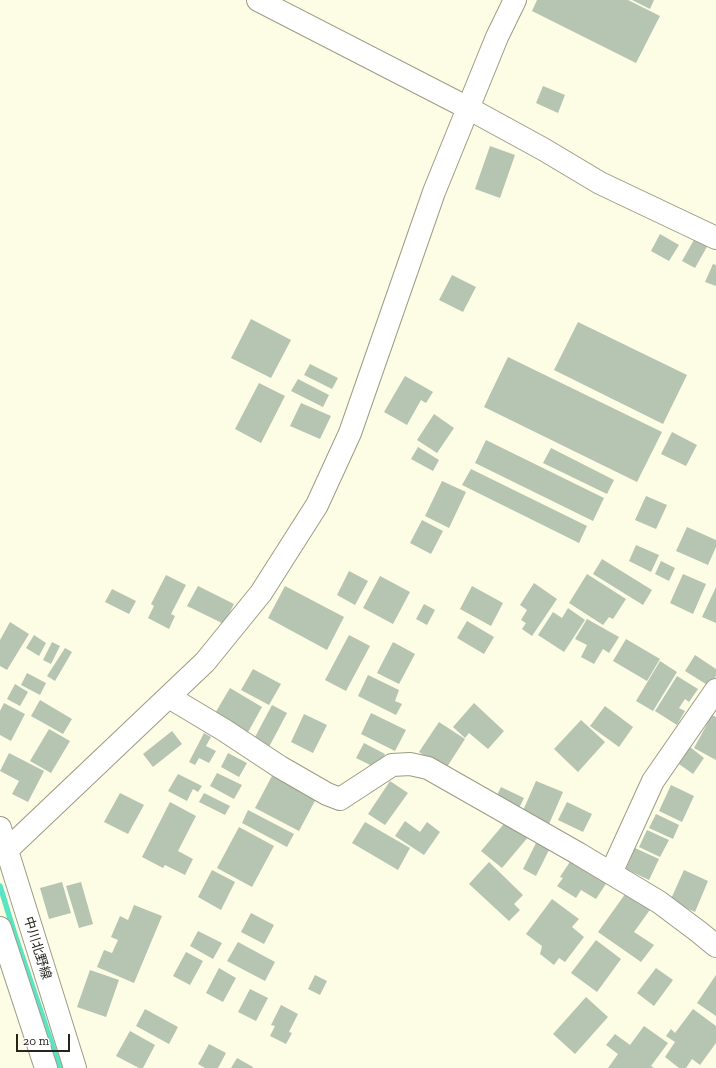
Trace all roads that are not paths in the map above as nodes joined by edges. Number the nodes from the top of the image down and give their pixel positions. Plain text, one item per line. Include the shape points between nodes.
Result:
1 (258, 0) edge
2 (515, 0) edge
3 (468, 108) junction
4 (716, 238) edge
5 (716, 690) edge
6 (169, 697) junction
7 (0, 828) edge
8 (7, 850) junction
9 (611, 873) junction
10 (0, 928) edge
11 (716, 946) edge
12 (46, 1068) edge
13 (74, 1068) edge

1 - 3 street
2 - 3 street via 497,36
3 - 4 street via 600,183
3 - 6 street via 434,192 350,433 317,505 261,593 206,662
5 - 9 street via 653,781
6 - 8 street
6 - 9 street via 333,797 340,799 392,765 410,764 428,768
7 - 8 street, 中川北野線
8 - 13 street, 中川北野線
9 - 11 street via 658,902
10 - 12 street

